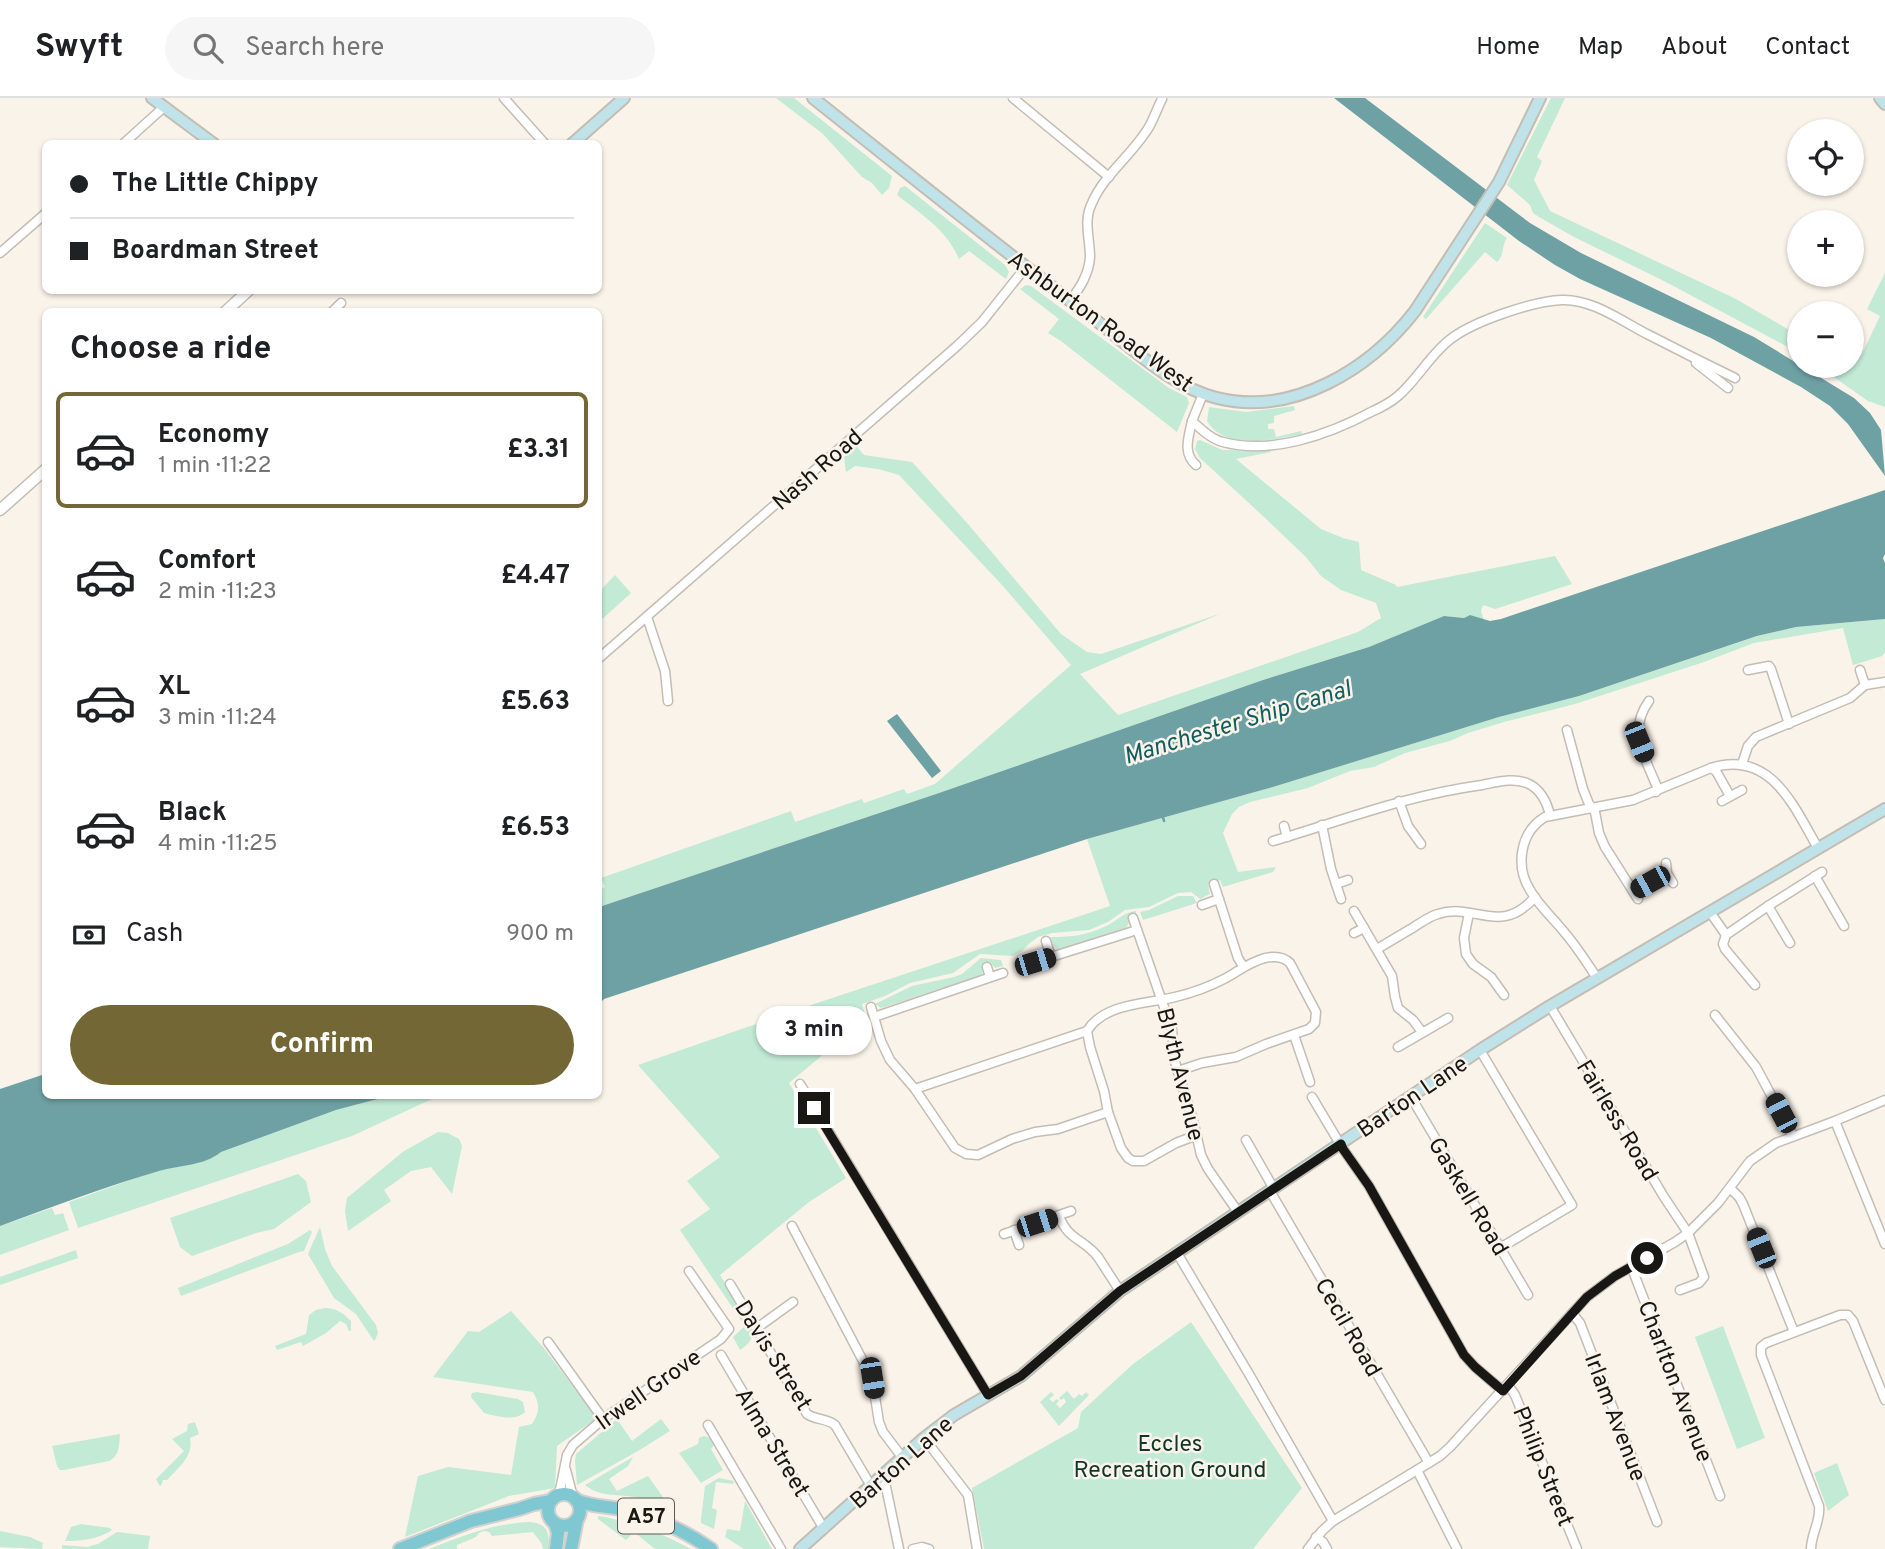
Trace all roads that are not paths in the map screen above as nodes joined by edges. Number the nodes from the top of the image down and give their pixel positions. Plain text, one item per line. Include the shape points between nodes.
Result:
1 (152, 98) edge
2 (504, 98) edge
3 (624, 98) edge
4 (813, 98) edge
5 (1013, 98) edge
6 (1539, 98) edge
7 (1880, 98) edge
8 (1162, 99) edge
9 (1885, 104) edge
10 (164, 107) junction
11 (127, 140) edge
12 (209, 140) edge
13 (541, 140) edge
14 (577, 140) edge
15 (1109, 177) junction
16 (42, 216) edge
17 (0, 253) edge
18 (1025, 268) junction
19 (245, 294) edge
20 (1070, 301) junction
21 (341, 303) dead end
22 (229, 308) edge
23 (336, 308) edge
24 (1683, 352) junction
25 (1735, 378) dead end
26 (1728, 388) dead end
27 (1203, 394) junction
28 (1192, 421) junction
29 (1196, 465) dead end
30 (42, 473) edge
31 (0, 510) edge
32 (647, 617) junction
33 (602, 656) edge
34 (1748, 670) dead end
35 (1860, 670) dead end
36 (1885, 682) edge
37 (1865, 684) junction
38 (668, 701) dead end
39 (1649, 701) dead end
40 (1789, 724) junction
41 (1567, 730) dead end
42 (1742, 764) junction
43 (1711, 768) junction
44 (1742, 790) dead end
45 (1656, 792) junction
46 (1399, 800) junction
47 (1592, 808) junction
48 (1885, 809) edge
49 (1550, 815) junction
50 (1322, 825) junction
51 (1284, 826) dead end
52 (1412, 833) junction
53 (1287, 837) junction
54 (1404, 840) dead end
55 (1273, 841) dead end
56 (1421, 844) dead end
57 (1818, 848) junction
58 (1348, 880) dead end
59 (1673, 883) dead end
60 (1214, 884) dead end
61 (1336, 884) junction
62 (1535, 897) junction
63 (1219, 899) junction
64 (1341, 899) dead end
65 (1202, 905) dead end
66 (1768, 906) junction
67 (1354, 911) dead end
68 (1469, 912) junction
69 (1710, 912) junction
70 (1133, 918) dead end
71 (1844, 926) dead end
72 (1364, 928) junction
73 (1137, 930) junction
74 (1353, 933) dead end
75 (1726, 935) junction
76 (1046, 941) dead end
77 (1790, 943) dead end
78 (1377, 949) junction
79 (1051, 957) junction
80 (1035, 962) dead end
81 (987, 967) dead end
82 (1243, 967) junction
83 (1761, 972) dead end
84 (1003, 973) dead end
85 (990, 977) junction
86 (1597, 978) junction
87 (1504, 995) dead end
88 (1162, 999) junction
89 (1550, 1006) junction
90 (871, 1007) dead end
91 (1716, 1015) dead end
92 (874, 1017) junction
93 (1448, 1018) dead end
94 (1087, 1031) junction
95 (1422, 1032) junction
96 (1294, 1035) junction
97 (1398, 1047) dead end
98 (1480, 1050) junction
99 (1178, 1071) junction
100 (1310, 1082) dead end
101 (800, 1084) dead end
102 (915, 1089) junction
103 (1312, 1097) dead end
104 (1411, 1097) junction
105 (1885, 1100) edge
106 (1108, 1112) junction
107 (1835, 1121) junction
108 (1197, 1135) junction
109 (1793, 1136) junction
110 (1246, 1140) dead end
111 (1341, 1144) junction
112 (1730, 1188) junction
113 (1272, 1190) junction
114 (1072, 1211) dead end
115 (1238, 1212) junction
116 (1059, 1216) junction
117 (792, 1226) dead end
118 (1014, 1230) junction
119 (1688, 1233) junction
120 (1004, 1234) dead end
121 (1885, 1244) edge
122 (1019, 1245) dead end
123 (1500, 1248) junction
124 (1177, 1253) junction
125 (1632, 1266) junction
126 (689, 1271) dead end
127 (730, 1284) dead end
128 (1680, 1290) dead end
129 (1120, 1291) junction
130 (1528, 1295) dead end
131 (793, 1302) dead end
132 (1572, 1313) junction
133 (757, 1328) junction
134 (1794, 1332) junction
135 (548, 1342) dead end
136 (721, 1355) dead end
137 (1505, 1388) junction
138 (988, 1395) junction
139 (1885, 1401) edge
140 (603, 1419) junction
141 (708, 1425) dead end
142 (924, 1438) junction
143 (902, 1457) junction
144 (1429, 1463) junction
145 (1417, 1469) junction
146 (566, 1470) junction
147 (875, 1482) junction
148 (1720, 1496) dead end
149 (565, 1498) junction
150 (519, 1509) junction
151 (577, 1519) junction
152 (553, 1521) junction
153 (1333, 1521) junction
154 (1657, 1522) dead end
155 (824, 1529) junction
156 (1317, 1537) junction
157 (400, 1549) edge
158 (556, 1549) edge
159 (571, 1549) edge
160 (711, 1549) edge
161 (781, 1549) edge
162 (800, 1549) edge
163 (899, 1549) edge
164 (913, 1549) edge
165 (929, 1549) edge
166 (977, 1549) edge
167 (1308, 1549) edge
168 (1327, 1549) edge
169 (1457, 1549) edge
170 (1577, 1549) edge
171 (1811, 1549) edge

1 - 10 main road
2 - 13 street
3 - 14 main road
4 - 18 main road, Ashburton Road West
5 - 15 street
6 - 27 main road, Ashburton Road West via 1499,182 1403,327 1379,350 1326,384 1282,399 1233,401
7 - 9 main road
8 - 15 street via 1147,131
10 - 11 street
10 - 12 main road
15 - 20 street via 1090,206 1089,265
16 - 17 street
18 - 20 main road, Ashburton Road West
18 - 32 street, Nash Road via 971,334
19 - 22 street
20 - 27 main road, Ashburton Road West via 1168,376
21 - 23 street
24 - 25 street
24 - 26 street
24 - 28 street via 1585,304 1546,302 1452,338 1394,400 1321,433 1275,444 1244,445 1218,440
27 - 28 street
28 - 29 street via 1187,447
30 - 31 street
32 - 33 street, Nash Road
32 - 38 street via 665,671
34 - 40 street via 1772,669
35 - 37 street
36 - 37 street
37 - 40 street via 1850,698
39 - 45 street via 1638,734
40 - 42 street via 1751,741
41 - 47 street
42 - 43 street
42 - 57 street via 1779,786
43 - 44 street via 1726,799
43 - 45 street
45 - 47 street
46 - 49 street via 1513,780 1535,788
46 - 50 street
46 - 52 street
47 - 49 street
47 - 59 street via 1605,847 1635,895 1666,868
48 - 57 main road, Barton Lane
49 - 62 street via 1533,826 1523,848 1523,873
50 - 53 street
50 - 61 street
51 - 53 street
52 - 54 street
52 - 56 street
53 - 55 street
57 - 69 main road, Barton Lane
58 - 61 street
60 - 63 street
61 - 64 street
62 - 68 street via 1503,917
62 - 86 street
63 - 65 street
63 - 82 street
66 - 71 street via 1819,874
66 - 75 street
66 - 77 street
67 - 72 street
68 - 78 street via 1436,914
68 - 87 street via 1466,954 1473,964 1501,981
69 - 75 street
69 - 86 main road, Barton Lane
70 - 73 street, Blyth Avenue
72 - 74 street
72 - 78 street
73 - 79 street
73 - 88 street, Blyth Avenue
75 - 83 street via 1725,949 1753,982
76 - 79 street
78 - 95 street via 1392,976 1396,1004
79 - 80 street
81 - 85 street
82 - 88 street via 1213,984
82 - 96 street via 1274,956 1290,963 1316,1012 1315,1023
84 - 85 street
85 - 92 street
86 - 89 main road, Barton Lane
88 - 94 street via 1104,1014
88 - 99 street, Blyth Avenue
89 - 98 main road, Barton Lane
89 - 119 street, Fairless Road
90 - 92 street
91 - 109 street via 1756,1067
92 - 102 street via 890,1060
93 - 95 street
94 - 102 street
94 - 106 street
95 - 97 street
96 - 99 street via 1236,1057
96 - 100 street
98 - 104 main road, Barton Lane
98 - 123 street via 1572,1205
99 - 108 street, Blyth Avenue
101 - 138 street
102 - 106 street via 955,1147 972,1156 1000,1143
103 - 111 street
104 - 111 main road, Barton Lane
104 - 123 street, Gaskell Road
105 - 107 street
106 - 108 street via 1121,1148 1133,1161 1149,1160
107 - 109 street
107 - 121 street
108 - 115 street, Blyth Avenue via 1208,1169
109 - 112 street via 1763,1150
110 - 113 street, Cecil Road
111 - 113 main road, Barton Lane
111 - 137 street via 1464,1355
112 - 119 street
112 - 134 street via 1740,1197
113 - 115 main road, Barton Lane
113 - 144 street, Cecil Road
114 - 116 street
115 - 124 main road, Barton Lane
116 - 118 street
116 - 129 street via 1068,1232 1094,1251
117 - 143 street via 872,1378 879,1422
118 - 120 street
118 - 122 street
119 - 125 street
119 - 128 street, Fairless Road via 1704,1277
123 - 130 street, Gaskell Road
124 - 129 main road, Barton Lane
124 - 153 street
125 - 132 street via 1600,1286
125 - 148 street, Charlton Avenue
126 - 140 street, Irwell Grove via 729,1329
127 - 133 street, Davis Street
129 - 138 main road, Barton Lane via 1021,1376
131 - 133 street
132 - 137 street
132 - 154 street, Irlam Avenue via 1580,1323
133 - 147 street, Davis Street via 807,1414 835,1424
134 - 139 street via 1848,1315
134 - 171 street via 1766,1343 1761,1355 1819,1506
135 - 140 street
136 - 155 street, Alma Street
137 - 144 street
137 - 170 street, Philip Street via 1515,1395
138 - 142 main road, Barton Lane
140 - 146 street, Irwell Grove via 573,1445
141 - 161 street
142 - 143 main road, Barton Lane
142 - 166 street via 968,1495
143 - 147 main road, Barton Lane
144 - 145 street
145 - 153 street
145 - 169 street
146 - 149 street
146 - 149 street, Irwell Grove
147 - 155 main road, Barton Lane
147 - 163 street, Davis Street via 886,1487
149 - 150 main road, A57
149 - 151 main road via 580,1509
149 - 152 main road via 548,1510
149 - 160 main road, A57 via 638,1513
150 - 152 main road
150 - 157 main road, A57 via 471,1521
151 - 152 main road via 565,1526
151 - 159 main road
152 - 158 main road via 558,1533
153 - 156 street
155 - 162 main road, Barton Lane
156 - 167 street
156 - 168 street
164 - 165 street

